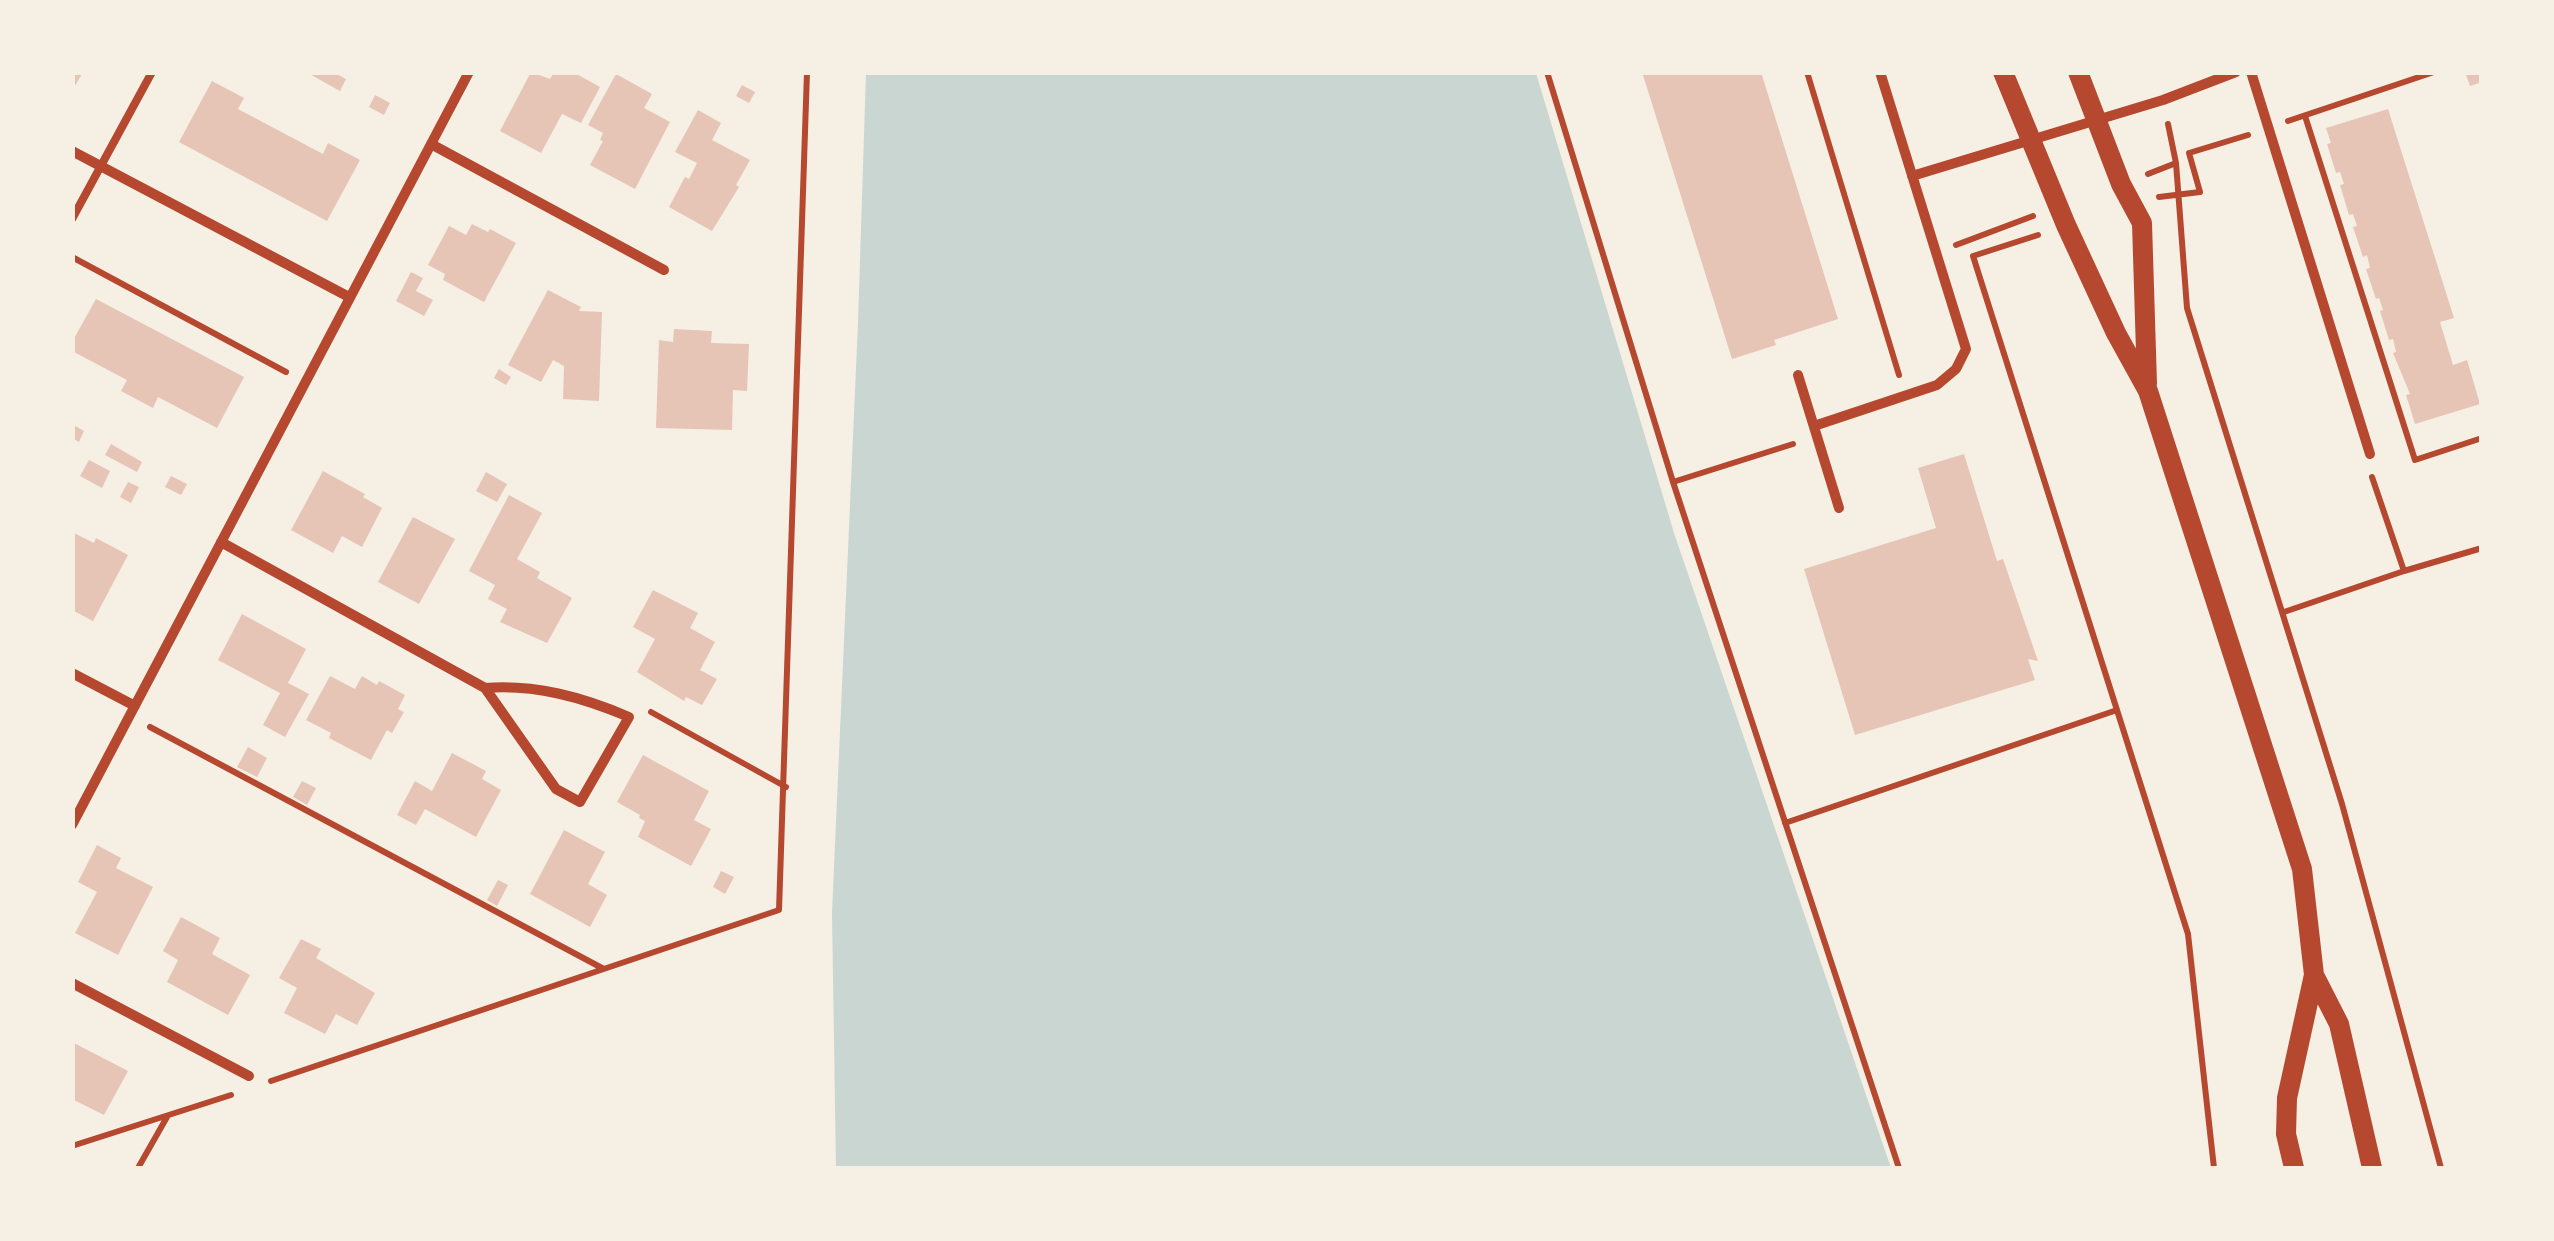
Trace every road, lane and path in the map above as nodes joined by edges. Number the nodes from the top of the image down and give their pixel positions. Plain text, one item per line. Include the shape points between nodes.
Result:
1 (152, 72) edge
2 (469, 72) edge
3 (808, 72) edge
4 (1547, 72) edge
5 (1807, 72) edge
6 (1880, 72) edge
7 (2004, 72) edge
8 (2078, 72) edge
9 (2236, 72) edge
10 (2251, 72) edge
11 (2434, 72) edge
12 (2163, 100) junction
13 (2305, 116) junction
14 (2096, 119) junction
15 (2269, 128) junction
16 (2030, 138) junction
17 (431, 144) junction
18 (72, 150) edge
19 (101, 166) junction
20 (1912, 176) junction
21 (2178, 194) junction
22 (2130, 202) junction
23 (72, 220) edge
24 (2066, 226) junction
25 (72, 257) edge
26 (664, 270) dead end
27 (349, 298) junction
28 (1798, 375) dead end
29 (305, 382) junction
30 (2148, 391) junction
31 (1906, 396) junction
32 (1816, 432) junction
33 (2482, 438) edge
34 (2370, 454) joint
35 (1673, 482) junction
36 (1839, 508) dead end
37 (220, 542) junction
38 (2482, 548) edge
39 (2404, 571) junction
40 (2284, 612) junction
41 (72, 673) edge
42 (484, 688) junction
43 (2117, 710) junction
44 (132, 711) junction
45 (629, 716) junction
46 (786, 787) junction
47 (1786, 823) junction
48 (72, 825) edge
49 (603, 968) junction
50 (2314, 974) junction
51 (72, 983) edge
52 (252, 1081) joint
53 (238, 1092) dead end
54 (168, 1116) junction
55 (72, 1146) edge
56 (138, 1168) edge
57 (1899, 1168) edge
58 (2214, 1168) edge
59 (2294, 1168) edge
60 (2372, 1168) edge
61 (2441, 1168) edge

1 - 19 lane
2 - 17 street
3 - 46 path
4 - 35 path
5 - 31 path
6 - 20 street
7 - 16 main road
8 - 14 main road
9 - 12 street
10 - 15 street
11 - 13 path
12 - 14 street
12 - 21 path
13 - 15 path
13 - 33 path via 2415,460
14 - 16 street
14 - 22 main road
15 - 21 path via 2189,153 2200,192
15 - 34 street
16 - 20 street
16 - 24 main road
17 - 26 street
17 - 27 street
18 - 19 street
19 - 23 lane
19 - 27 street
20 - 31 street via 1966,349 1937,385
21 - 22 path
21 - 40 path via 2188,308
22 - 30 main road via 2142,223
24 - 30 main road
24 - 43 path via 1973,256
25 - 29 path
27 - 29 street
28 - 32 street
29 - 37 street
30 - 50 main road via 2302,869
31 - 32 street
32 - 35 path
32 - 36 street
34 - 39 path via 2367,463
35 - 47 path
37 - 42 street
37 - 44 street
38 - 39 path
39 - 40 path
40 - 61 path
41 - 44 street
42 - 45 street via 516,686 587,699
42 - 45 street via 556,789 580,802
43 - 47 path
43 - 58 path via 2188,934
44 - 48 street
44 - 49 path
45 - 46 path via 638,705
46 - 49 path via 779,910
47 - 57 path
49 - 52 path
50 - 59 main road via 2287,1098
50 - 60 main road via 2339,1024
51 - 52 street
53 - 54 path
54 - 55 path
54 - 56 path

